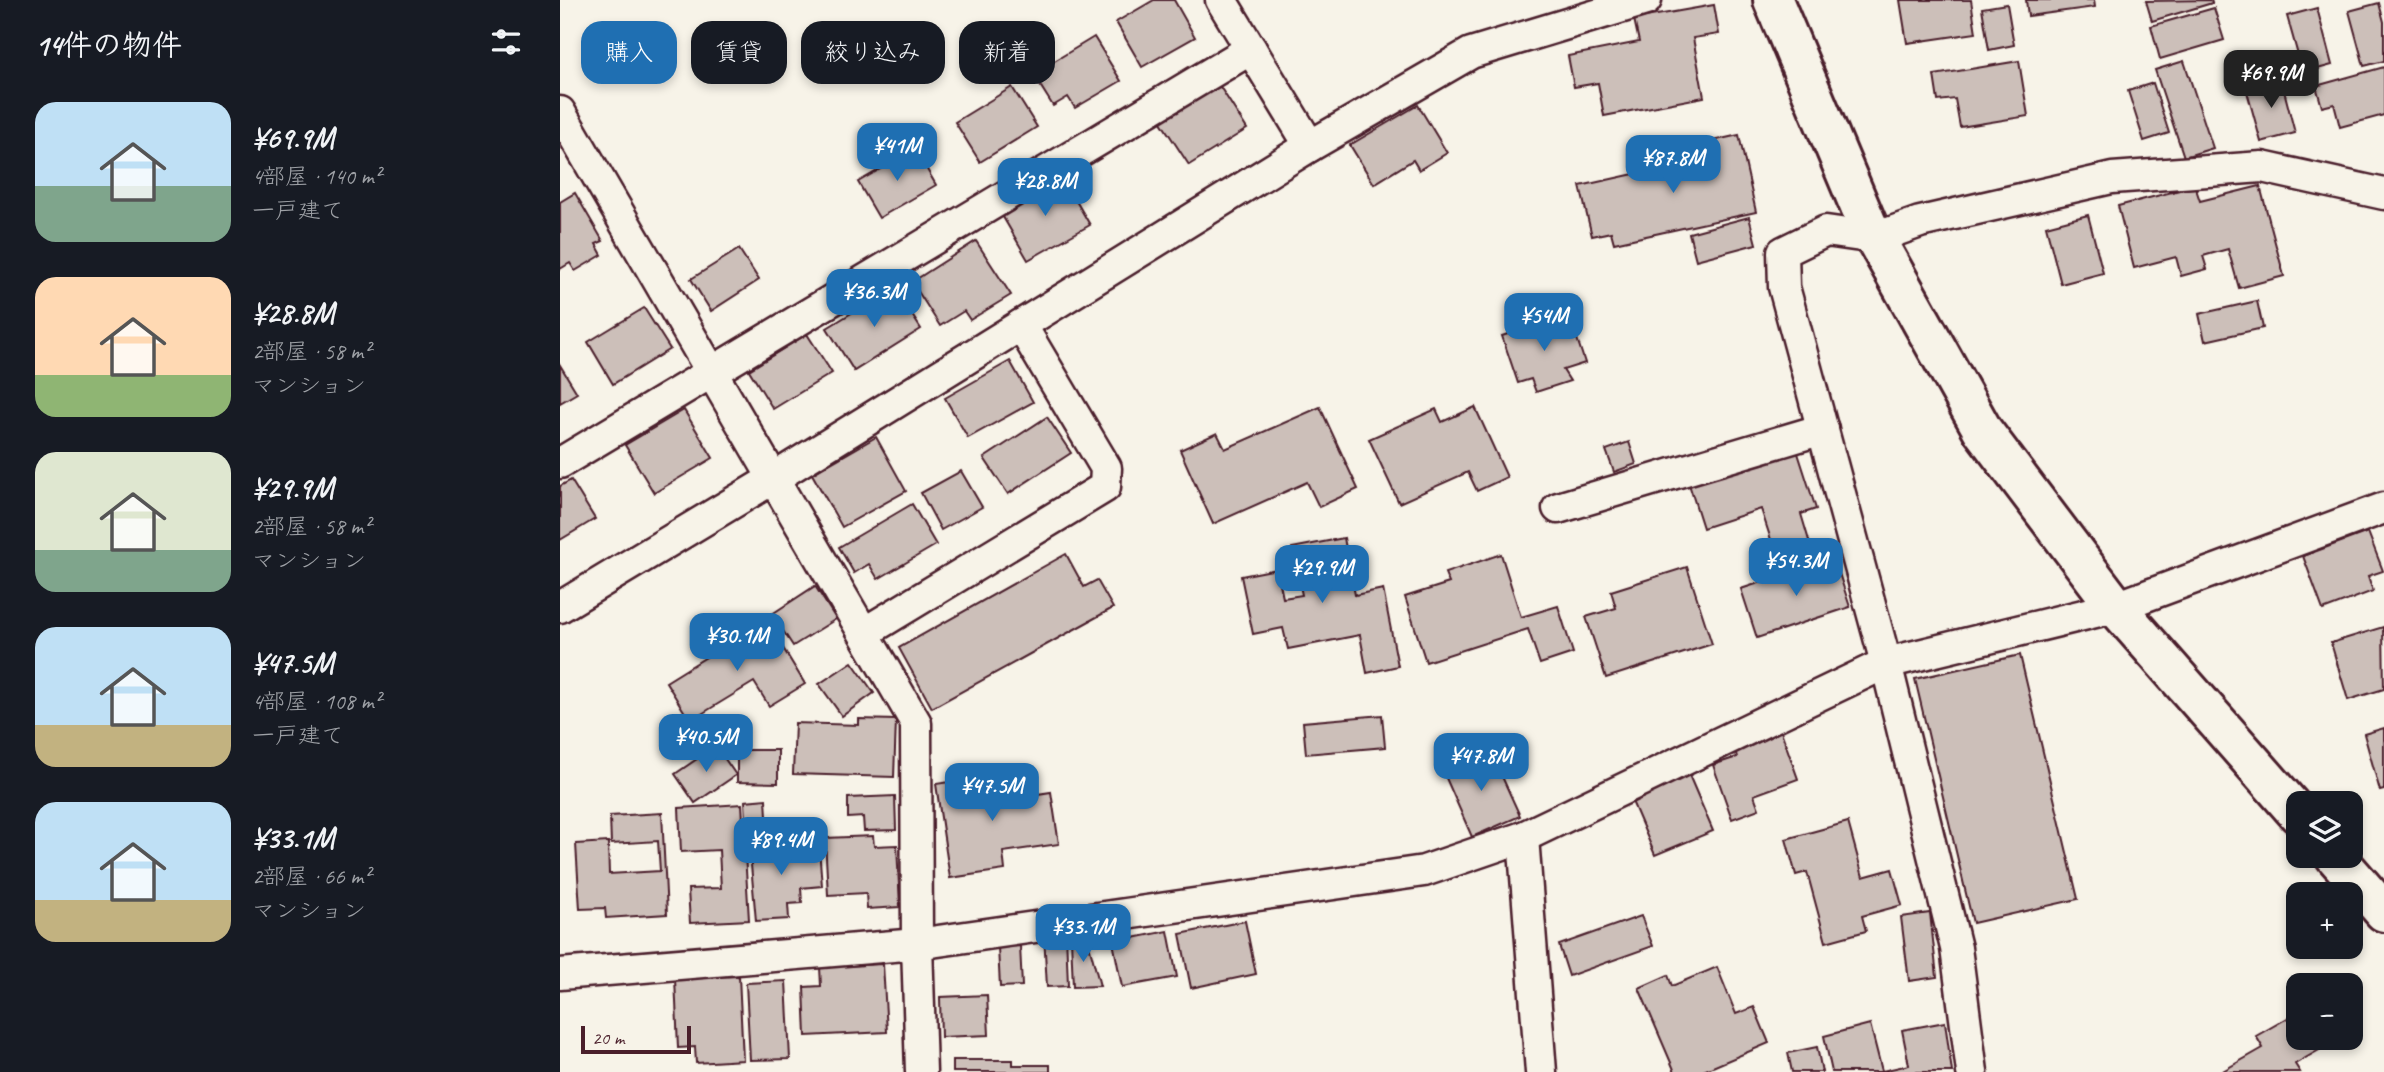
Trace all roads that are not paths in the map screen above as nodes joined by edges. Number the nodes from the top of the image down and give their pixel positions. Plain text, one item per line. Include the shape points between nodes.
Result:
1 (1222, 0) edge
2 (1646, 0) edge
3 (1773, 0) edge
4 (1251, 49) junction
5 (560, 112) edge
6 (1310, 146) junction
7 (2384, 194) edge
8 (1875, 238) junction
9 (1021, 325) junction
10 (712, 372) junction
11 (1823, 429) junction
12 (560, 463) edge
13 (774, 478) junction
14 (1558, 508) dead end
15 (2382, 515) edge
16 (560, 607) edge
17 (2116, 607) junction
18 (864, 634) junction
19 (1886, 663) junction
20 (2286, 800) edge
21 (1522, 837) junction
22 (2345, 868) edge
23 (2384, 912) edge
24 (917, 944) junction
25 (560, 974) edge
26 (922, 1072) edge
27 (1541, 1072) edge
28 (1972, 1072) edge

1 - 4 street
2 - 6 street via 1471,53
3 - 8 street
4 - 6 street
4 - 10 street
5 - 10 street
6 - 9 street
7 - 8 street via 2262,167 2112,178 1920,222
8 - 11 street via 1826,231 1783,252 1784,287
8 - 17 street via 1983,431
9 - 13 street
9 - 18 street via 1106,468 1105,487
10 - 12 street
10 - 13 street
11 - 14 street
11 - 19 street
13 - 16 street
13 - 18 street
15 - 17 street
17 - 19 street
17 - 20 street
18 - 24 street via 916,723
19 - 21 street
19 - 28 street via 1956,948
21 - 24 street via 1424,870
21 - 27 street
22 - 23 street
24 - 25 street
24 - 26 street

